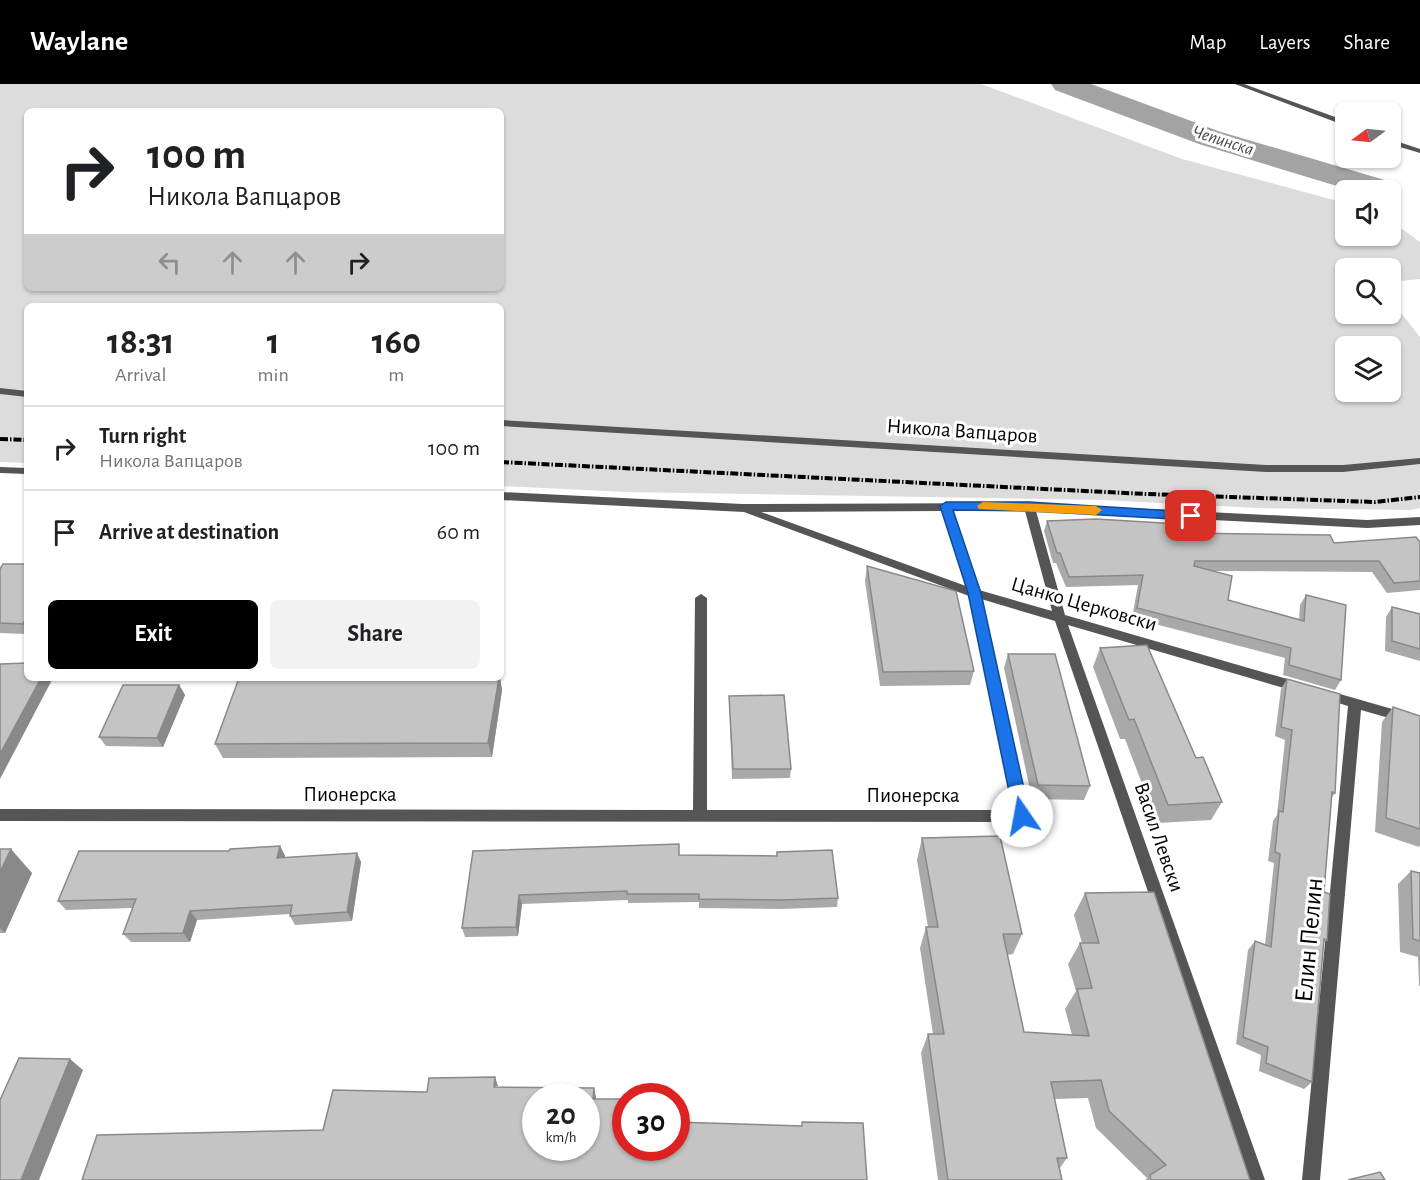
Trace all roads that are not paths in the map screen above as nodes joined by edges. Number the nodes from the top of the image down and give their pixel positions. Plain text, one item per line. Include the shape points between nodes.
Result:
1 (1238, 84) edge
2 (1335, 120) edge
3 (1401, 145) edge
4 (1420, 151) edge
5 (0, 391) edge
6 (24, 394) edge
7 (504, 423) edge
8 (1420, 461) edge
9 (0, 470) edge
10 (24, 471) edge
11 (504, 496) edge
12 (946, 506) junction
13 (1029, 507) junction
14 (742, 508) junction
15 (1420, 521) edge
16 (974, 593) junction
17 (701, 598) dead end
18 (1060, 618) junction
19 (1355, 704) junction
20 (1420, 722) edge
21 (0, 814) edge
22 (700, 816) junction
23 (1256, 1180) edge
24 (1311, 1180) edge

1 - 2 street
3 - 4 street
5 - 6 street
7 - 8 street, Никола Вапцаров via 1273,467 1366,467
9 - 10 street
11 - 14 street
12 - 13 street
12 - 14 street
12 - 16 street, Пионерска
13 - 15 street via 1367,524
13 - 18 street, Васил Левски
14 - 16 street, Цанко Церковски
16 - 18 street, Цанко Церковски
16 - 22 street, Пионерска via 1022,816
17 - 22 street
18 - 19 street, Цанко Церковски
18 - 23 street, Васил Левски
19 - 20 street, Цанко Церковски
19 - 24 street, Елин Пелин
21 - 22 street, Пионерска

